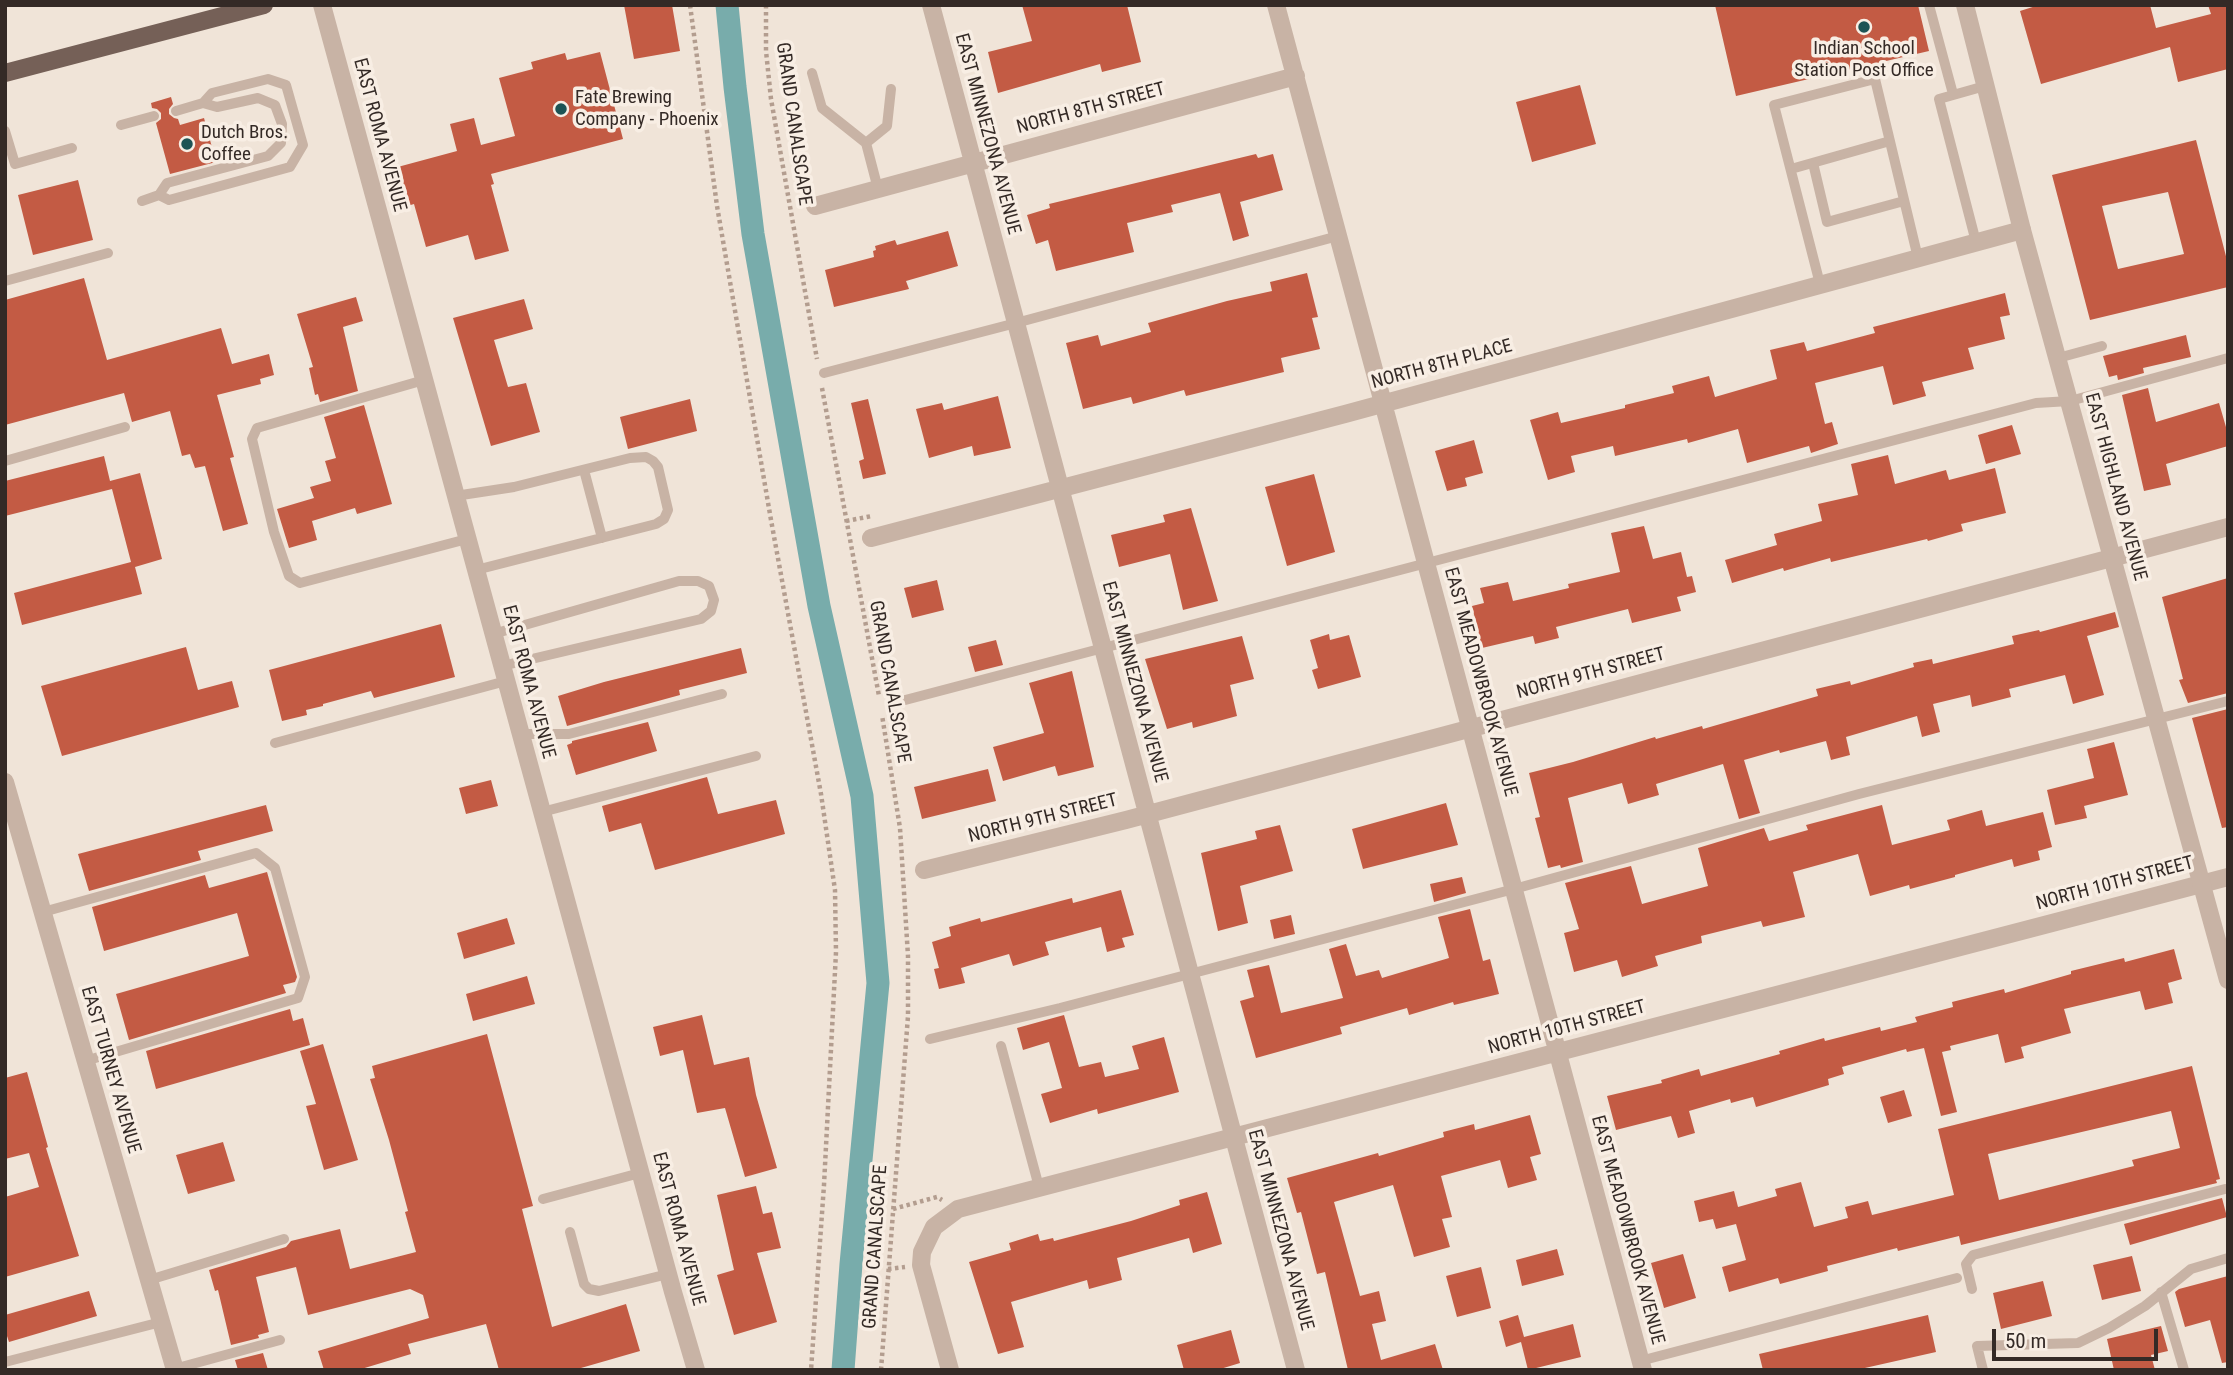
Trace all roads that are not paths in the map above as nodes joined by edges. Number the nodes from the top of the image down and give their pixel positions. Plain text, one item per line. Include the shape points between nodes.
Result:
1 (264, 5) edge
2 (322, 5) edge
3 (931, 5) edge
4 (1276, 5) edge
5 (1929, 5) edge
6 (1965, 5) edge
7 (5, 73) edge
8 (812, 73) dead end
9 (1296, 76) junction
10 (1985, 86) junction
11 (891, 89) dead end
12 (1953, 94) junction
13 (203, 103) junction
14 (176, 111) dead end
15 (154, 116) dead end
16 (121, 125) dead end
17 (5, 131) edge
18 (1890, 141) junction
19 (866, 143) junction
20 (72, 148) dead end
21 (973, 162) junction
22 (1813, 163) junction
23 (1791, 169) junction
24 (878, 189) junction
25 (159, 195) junction
26 (142, 201) dead end
27 (1904, 201) junction
28 (815, 206) dead end
29 (2022, 230) junction
30 (1338, 236) junction
31 (1976, 242) junction
32 (108, 253) dead end
33 (1918, 258) junction
34 (5, 281) edge
35 (1821, 285) junction
36 (1016, 323) junction
37 (2102, 346) dead end
38 (2058, 358) junction
39 (2228, 358) edge
40 (821, 374) road end
41 (424, 380) junction
42 (2070, 401) junction
43 (1383, 403) junction
44 (125, 427) dead end
45 (5, 461) edge
46 (584, 470) junction
47 (1060, 488) junction
48 (455, 496) junction
49 (2228, 527) edge
50 (602, 538) junction
51 (872, 538) dead end
52 (467, 539) junction
53 (2113, 558) junction
54 (1426, 563) junction
55 (476, 570) junction
56 (493, 634) junction
57 (1103, 649) junction
58 (504, 673) junction
59 (722, 694) dead end
60 (2228, 701) edge
61 (890, 704) dead end
62 (2158, 720) junction
63 (1470, 727) junction
64 (520, 734) junction
65 (275, 743) dead end
66 (756, 756) dead end
67 (5, 782) edge
68 (542, 812) junction
69 (1147, 814) junction
70 (923, 870) dead end
71 (2228, 877) edge
72 (2203, 883) junction
73 (1514, 890) junction
74 (43, 912) junction
75 (1190, 974) junction
76 (2228, 980) edge
77 (930, 1039) dead end
78 (1002, 1046) dead end
79 (1558, 1052) junction
80 (86, 1061) junction
81 (1234, 1138) junction
82 (640, 1173) junction
83 (1039, 1187) junction
84 (2225, 1189) dead end
85 (543, 1199) dead end
86 (570, 1232) dead end
87 (284, 1239) dead end
88 (2228, 1258) edge
89 (668, 1274) junction
90 (1957, 1278) dead end
91 (149, 1280) junction
92 (1972, 1289) dead end
93 (2161, 1292) junction
94 (160, 1322) junction
95 (281, 1340) dead end
96 (5, 1362) edge
97 (1642, 1366) edge
98 (174, 1369) edge
99 (691, 1369) edge
100 (950, 1370) edge
101 (1296, 1370) edge
102 (1983, 1370) edge
103 (2184, 1370) edge

1 - 7 main road
2 - 41 street, EAST ROMA AVENUE
3 - 21 street, EAST MINNEZONA AVENUE
4 - 9 street, EAST MEADOWBROOK AVENUE
5 - 12 lane
6 - 10 street, EAST HIGHLAND AVENUE
8 - 19 lane via 822,108
9 - 21 street, NORTH 8TH STREET
9 - 30 street, EAST MEADOWBROOK AVENUE
10 - 12 lane
10 - 29 street, EAST HIGHLAND AVENUE
11 - 19 lane via 887,125
12 - 31 lane via 1939,99
13 - 14 lane
13 - 25 lane via 217,107 258,98 275,105 282,124 281,143 268,156 167,183
13 - 25 lane via 212,93 268,79 286,85 303,145 290,167 170,200
15 - 16 lane
17 - 20 lane via 15,164
18 - 22 lane
18 - 23 lane via 1875,79 1774,105
18 - 27 lane
19 - 24 lane
21 - 24 street, NORTH 8TH STREET
21 - 36 street, EAST MINNEZONA AVENUE
22 - 23 lane
22 - 27 lane via 1827,222
23 - 35 lane
24 - 28 street, NORTH 8TH STREET
25 - 26 lane
27 - 33 lane
29 - 31 street, NORTH 8TH PLACE
29 - 38 street, EAST HIGHLAND AVENUE
30 - 36 lane
30 - 43 street, EAST MEADOWBROOK AVENUE
31 - 33 street, NORTH 8TH PLACE
32 - 34 lane
33 - 35 street, NORTH 8TH PLACE
35 - 43 street, NORTH 8TH PLACE
36 - 40 lane
36 - 47 street, EAST MINNEZONA AVENUE
37 - 38 lane
38 - 42 street, EAST HIGHLAND AVENUE
39 - 42 lane
41 - 48 street, EAST ROMA AVENUE
41 - 52 lane via 257,428 252,439 274,532 289,576 300,583
42 - 53 street, EAST HIGHLAND AVENUE
42 - 54 lane via 2036,403
43 - 47 street, NORTH 8TH PLACE
43 - 54 street, EAST MEADOWBROOK AVENUE
44 - 45 lane
46 - 48 lane
46 - 50 lane
46 - 50 lane via 646,457 657,467 667,510 664,519
47 - 51 street, NORTH 8TH PLACE
47 - 57 street, EAST MINNEZONA AVENUE
48 - 52 street, EAST ROMA AVENUE
49 - 53 street, NORTH 9TH STREET
50 - 55 lane
52 - 55 street, EAST ROMA AVENUE
53 - 62 street, EAST HIGHLAND AVENUE
53 - 63 street, NORTH 9TH STREET
54 - 57 lane
54 - 63 street, EAST MEADOWBROOK AVENUE
55 - 56 street, EAST ROMA AVENUE
56 - 58 street, EAST ROMA AVENUE
56 - 58 lane via 680,581 709,586 714,600 711,611 701,619
57 - 61 lane
57 - 69 street, EAST MINNEZONA AVENUE
58 - 64 street, EAST ROMA AVENUE
58 - 65 lane
59 - 64 lane via 569,734
60 - 62 lane
62 - 72 street, EAST HIGHLAND AVENUE
62 - 73 lane via 1859,794
63 - 69 street, NORTH 9TH STREET
63 - 73 street, EAST MEADOWBROOK AVENUE
64 - 68 street, EAST ROMA AVENUE
66 - 68 lane
67 - 74 street, EAST TURNEY AVENUE
68 - 82 street, EAST ROMA AVENUE
69 - 70 street, NORTH 9TH STREET
69 - 75 street, EAST MINNEZONA AVENUE
71 - 72 street, NORTH 10TH STREET
72 - 76 street, EAST HIGHLAND AVENUE
72 - 79 street, NORTH 10TH STREET
73 - 75 lane
73 - 79 street, EAST MEADOWBROOK AVENUE
74 - 80 street, EAST TURNEY AVENUE
74 - 80 lane via 256,853 275,868 305,977 298,998
75 - 77 lane
75 - 81 street, EAST MINNEZONA AVENUE
78 - 83 lane
79 - 81 street, NORTH 10TH STREET
79 - 97 street, EAST MEADOWBROOK AVENUE
80 - 91 street, EAST TURNEY AVENUE
81 - 83 street, NORTH 10TH STREET
81 - 101 street, EAST MINNEZONA AVENUE
82 - 85 lane
82 - 89 street, EAST ROMA AVENUE
83 - 100 street, NORTH 10TH STREET via 958,1209 941,1220 927,1238 921,1265
84 - 92 lane via 1973,1255 1966,1265
86 - 89 lane via 589,1289
87 - 91 lane
88 - 93 lane via 2191,1269
89 - 99 street, EAST ROMA AVENUE
90 - 97 lane
91 - 94 street, EAST TURNEY AVENUE
93 - 102 lane via 2145,1306 2078,1343 1977,1346
93 - 103 lane
94 - 96 lane
94 - 98 street, EAST TURNEY AVENUE
95 - 98 lane

